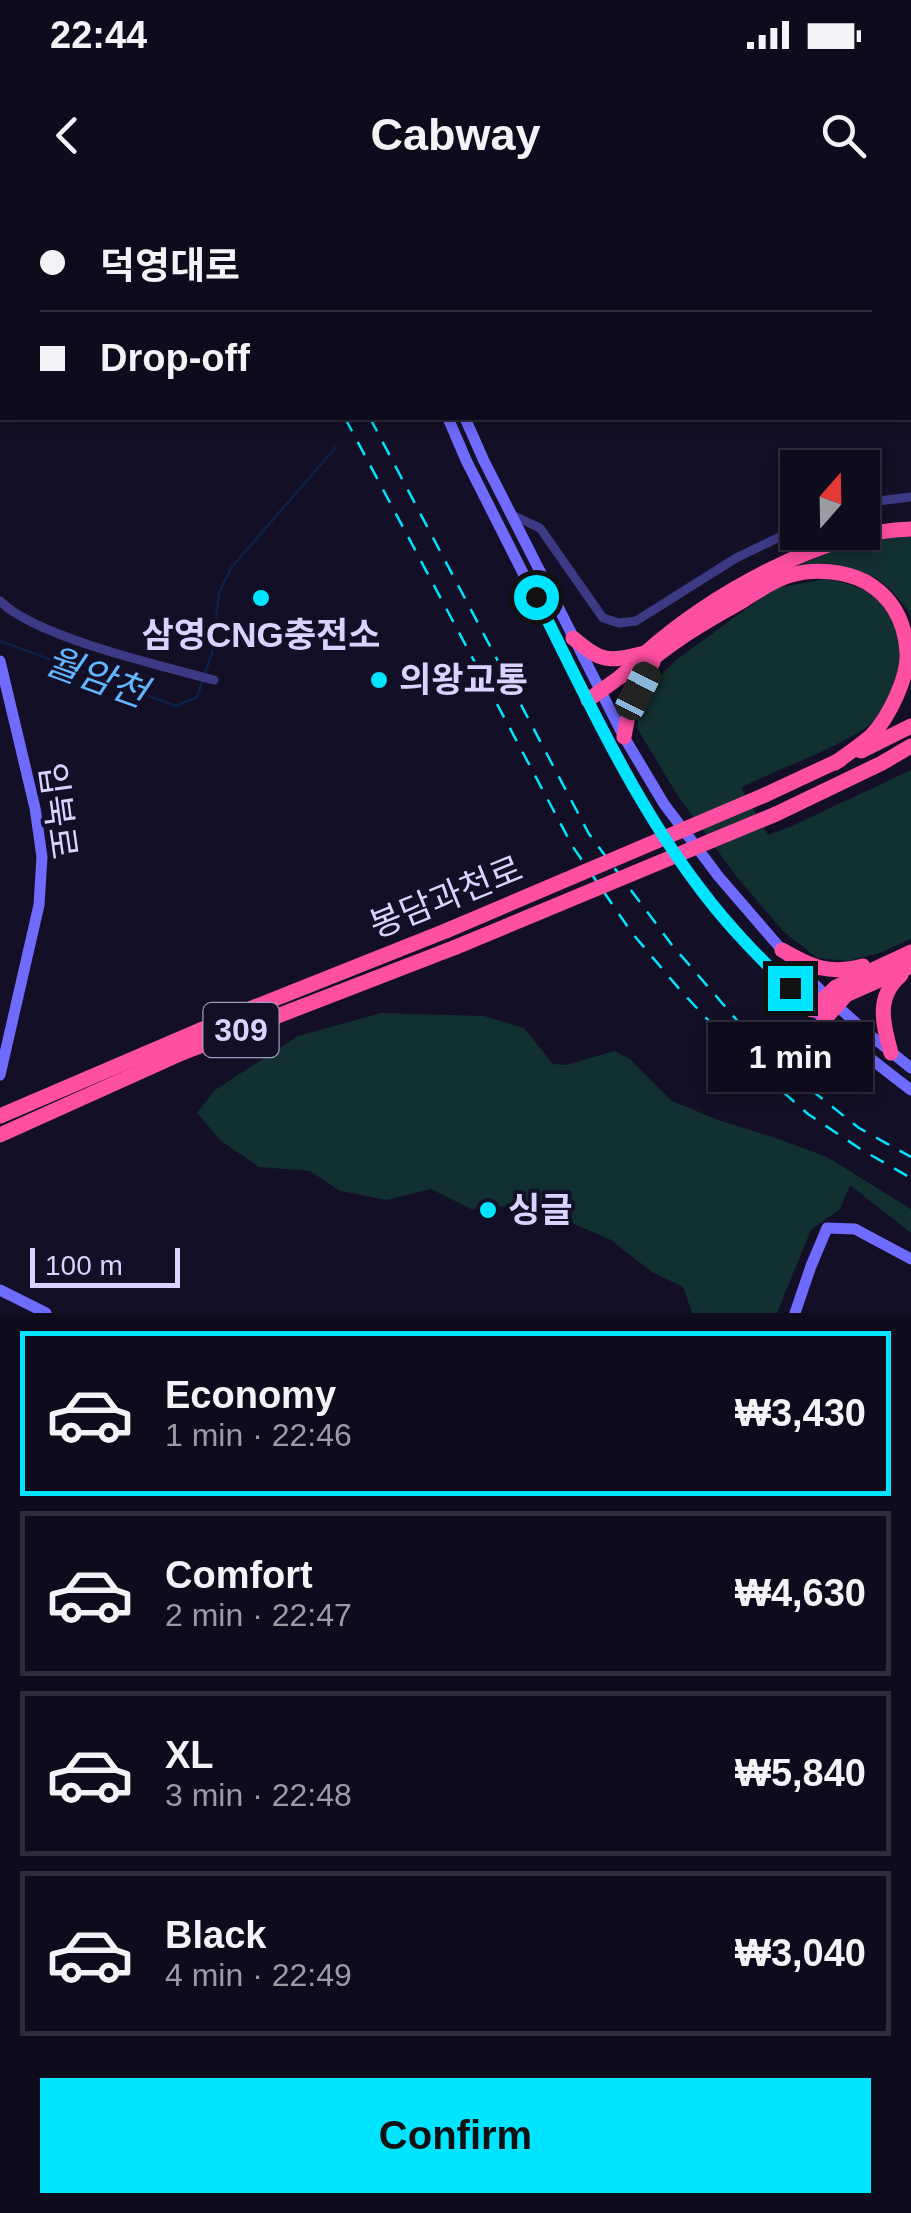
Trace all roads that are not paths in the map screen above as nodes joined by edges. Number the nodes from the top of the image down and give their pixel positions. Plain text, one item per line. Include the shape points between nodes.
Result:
1 (449, 420) edge
2 (466, 420) edge
3 (911, 497) edge
4 (880, 501) edge
5 (510, 514) junction
6 (911, 529) edge
7 (780, 537) edge
8 (0, 601) edge
9 (574, 638) junction
10 (650, 655) junction
11 (1, 669) edge
12 (214, 680) dead end
13 (594, 696) junction
14 (911, 726) edge
15 (624, 737) junction
16 (911, 746) edge
17 (911, 754) edge
18 (835, 763) junction
19 (882, 763) junction
20 (782, 950) junction
21 (911, 952) edge
22 (886, 963) junction
23 (910, 967) edge
24 (832, 1000) junction
25 (818, 1015) junction
26 (891, 1053) junction
27 (911, 1068) edge
28 (0, 1075) edge
29 (911, 1090) edge
30 (0, 1116) edge
31 (0, 1134) edge
32 (911, 1259) edge
33 (0, 1290) edge
34 (46, 1313) edge
35 (795, 1313) edge

1 - 13 street
2 - 5 street
3 - 4 street
5 - 7 street via 540,528 603,618 619,623 636,621
5 - 9 street
6 - 10 highway via 851,538 766,572 661,639
8 - 12 street via 50,630
9 - 10 highway via 605,659
9 - 13 street
10 - 13 highway via 638,671
10 - 15 highway
10 - 18 highway via 792,574 840,572 881,591 906,632 902,684 874,733
11 - 28 street, 입북로 via 42,857 39,904
13 - 15 street
13 - 25 street via 616,755 700,890
14 - 18 highway, 봉담과천로 / 309
15 - 20 street via 718,877
16 - 19 highway, 봉담과천로 / 309
17 - 19 highway
18 - 30 highway, 봉담과천로 / 309, bridge
19 - 31 highway, 봉담과천로 / 309, bridge via 776,814 182,1053
20 - 22 highway via 822,969
20 - 24 street
21 - 22 highway
22 - 24 highway via 836,987
23 - 24 highway
23 - 26 highway via 884,997
24 - 25 highway
24 - 26 street
25 - 29 street
26 - 27 street
32 - 35 street via 854,1229 828,1228
33 - 34 street

